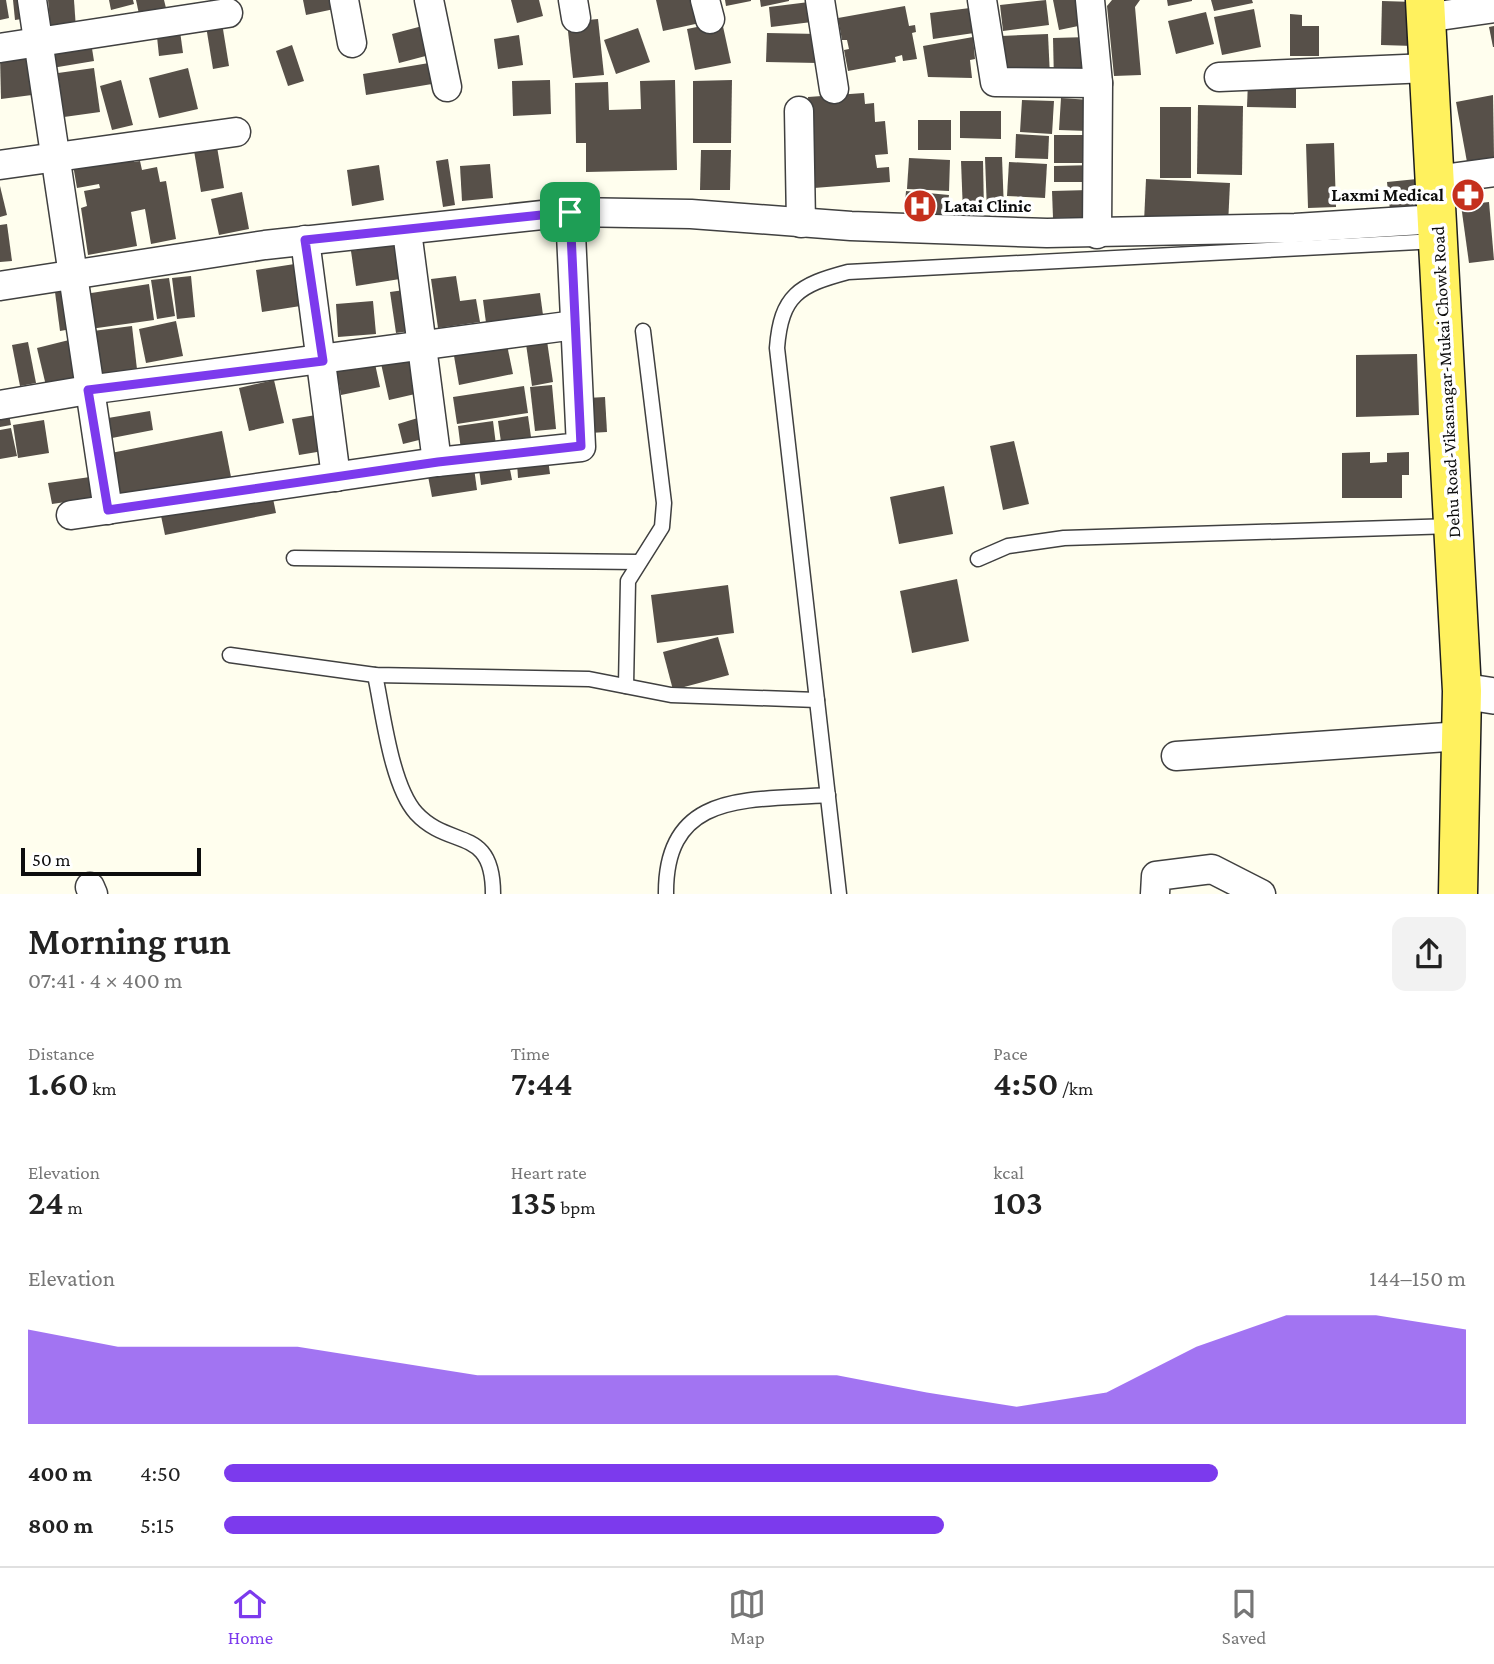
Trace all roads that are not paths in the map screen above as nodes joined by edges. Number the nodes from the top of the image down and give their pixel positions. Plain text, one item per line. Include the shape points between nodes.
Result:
1 (32, 0) edge
2 (344, 0) edge
3 (429, 0) edge
4 (820, 0) edge
5 (982, 0) edge
6 (1090, 0) edge
7 (1494, 8) edge
8 (1425, 9) edge
9 (228, 13) dead end
10 (37, 41) junction
11 (352, 43) dead end
12 (0, 48) edge
13 (1428, 68) junction
14 (1219, 77) dead end
15 (1098, 83) junction
16 (447, 87) dead end
17 (834, 89) dead end
18 (799, 111) dead end
19 (236, 132) dead end
20 (56, 157) junction
21 (0, 165) edge
22 (1494, 172) edge
23 (1435, 180) junction
24 (570, 212) junction
25 (801, 223) junction
26 (1438, 230) junction
27 (407, 231) junction
28 (1097, 234) junction
29 (305, 240) junction
30 (74, 275) junction
31 (0, 286) edge
32 (575, 325) junction
33 (643, 331) dead end
34 (421, 345) junction
35 (323, 361) junction
36 (88, 390) junction
37 (0, 405) edge
38 (438, 462) junction
39 (336, 477) junction
40 (108, 510) junction
41 (71, 515) dead end
42 (1454, 526) junction
43 (294, 558) dead end
44 (978, 559) dead end
45 (638, 562) junction
46 (230, 655) dead end
47 (375, 675) junction
48 (626, 686) junction
49 (1478, 693) edge
50 (817, 700) junction
51 (1461, 736) junction
52 (1176, 756) dead end
53 (828, 795) junction
54 (493, 894) edge
55 (666, 894) edge
56 (839, 894) edge
57 (1155, 894) edge
58 (1261, 894) edge
59 (1458, 894) edge

1 - 10 street
2 - 11 street
3 - 16 street
4 - 17 street
5 - 15 street via 995,82
6 - 15 street
7 - 8 street
8 - 13 main road, Dehu Road-Vikasnagar-Mukai Chowk Road
9 - 10 street
10 - 12 street
10 - 20 street
13 - 14 street
13 - 23 main road, Dehu Road-Vikasnagar-Mukai Chowk Road
15 - 28 street
18 - 25 street
19 - 20 street
20 - 21 street
20 - 30 street
22 - 23 street
23 - 26 main road, Dehu Road-Vikasnagar-Mukai Chowk Road
24 - 25 street via 691,214
24 - 27 street
24 - 32 street
25 - 28 street
26 - 28 street via 1295,228
26 - 42 main road, Dehu Road-Vikasnagar-Mukai Chowk Road
26 - 50 lane via 848,272 818,280 794,295 779,318 776,348
27 - 29 street
27 - 34 street
29 - 30 street
29 - 35 street
30 - 31 street
30 - 36 street
32 - 34 street
32 - 38 street via 581,446
33 - 45 lane via 664,503 662,527
34 - 35 street
34 - 38 street
35 - 36 street
35 - 39 street
36 - 37 street
36 - 40 street
38 - 39 street
39 - 40 street
40 - 41 street
42 - 44 lane via 1064,538 1008,546
42 - 49 main road, Dehu Road-Vikasnagar-Mukai Chowk Road
43 - 45 lane
45 - 48 lane via 628,581
46 - 47 lane
47 - 48 lane via 535,676
47 - 54 lane via 403,792 429,825 477,845 491,863
48 - 50 lane via 671,695
49 - 51 main road, Dehu Road-Vikasnagar-Mukai Chowk Road
50 - 53 lane
51 - 52 street
51 - 59 main road, Dehu Road-Vikasnagar-Mukai Chowk Road
53 - 55 lane via 706,810 691,820 675,844 666,872
53 - 56 lane
57 - 58 street via 1156,876 1212,869

